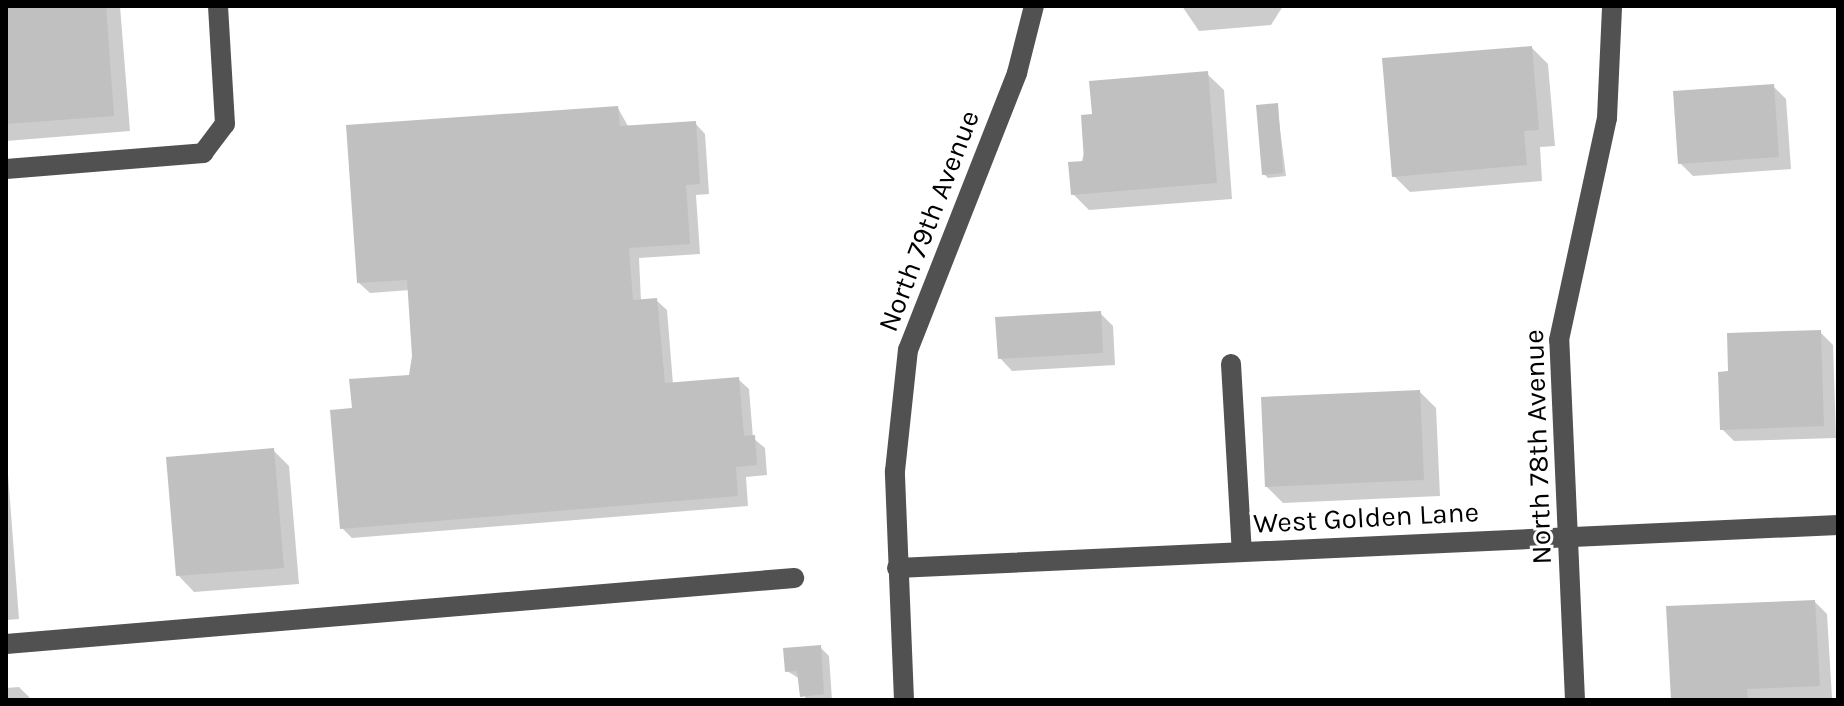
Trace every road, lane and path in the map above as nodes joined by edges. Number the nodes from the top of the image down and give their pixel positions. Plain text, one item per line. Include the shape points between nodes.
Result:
1 (218, 6) edge
2 (1034, 6) edge
3 (1612, 6) edge
4 (6, 169) edge
5 (1231, 364) dead end
6 (1838, 525) edge
7 (1567, 537) junction
8 (1242, 552) junction
9 (897, 568) junction
10 (794, 578) dead end
11 (6, 644) edge
12 (904, 700) edge
13 (1575, 700) edge

1 - 4 street via 225,124 203,153
2 - 9 street, North 79th Avenue via 1017,73 908,350 895,471
3 - 7 street, North 78th Avenue via 1607,118 1559,340
5 - 8 street
6 - 7 street, West Golden Lane
7 - 8 street, West Golden Lane
7 - 13 street, North 78th Avenue
8 - 9 street, West Golden Lane
9 - 12 street, North 79th Avenue
10 - 11 street

